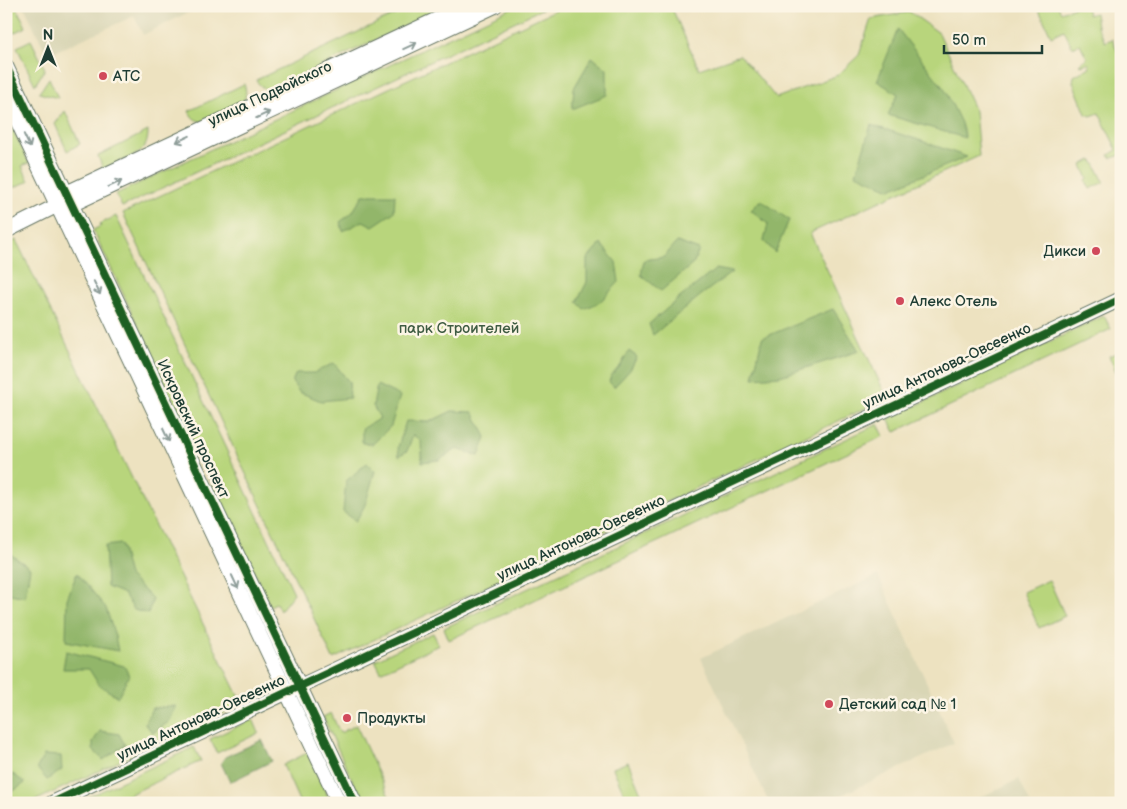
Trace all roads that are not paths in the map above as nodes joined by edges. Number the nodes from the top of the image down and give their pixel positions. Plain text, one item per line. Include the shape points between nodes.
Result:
1 (465, 6) edge
2 (495, 6) edge
3 (6, 66) edge
4 (6, 97) edge
5 (65, 201) junction
6 (6, 231) edge
7 (1121, 299) edge
8 (293, 689) junction
9 (52, 803) edge
10 (339, 803) edge
11 (354, 803) edge

1 -> 5 street, улица Подвойского
5 -> 2 street, улица Подвойского
3 - 5 street, Искровский проспект
4 -> 5 street, Искровский проспект
5 - 6 street, улица Подвойского
5 - 8 street, Искровский проспект
7 - 8 street, улица Антонова-Овсеенко
8 - 9 street, улица Антонова-Овсеенко
8 - 10 street, Искровский проспект
8 - 11 street, Искровский проспект

